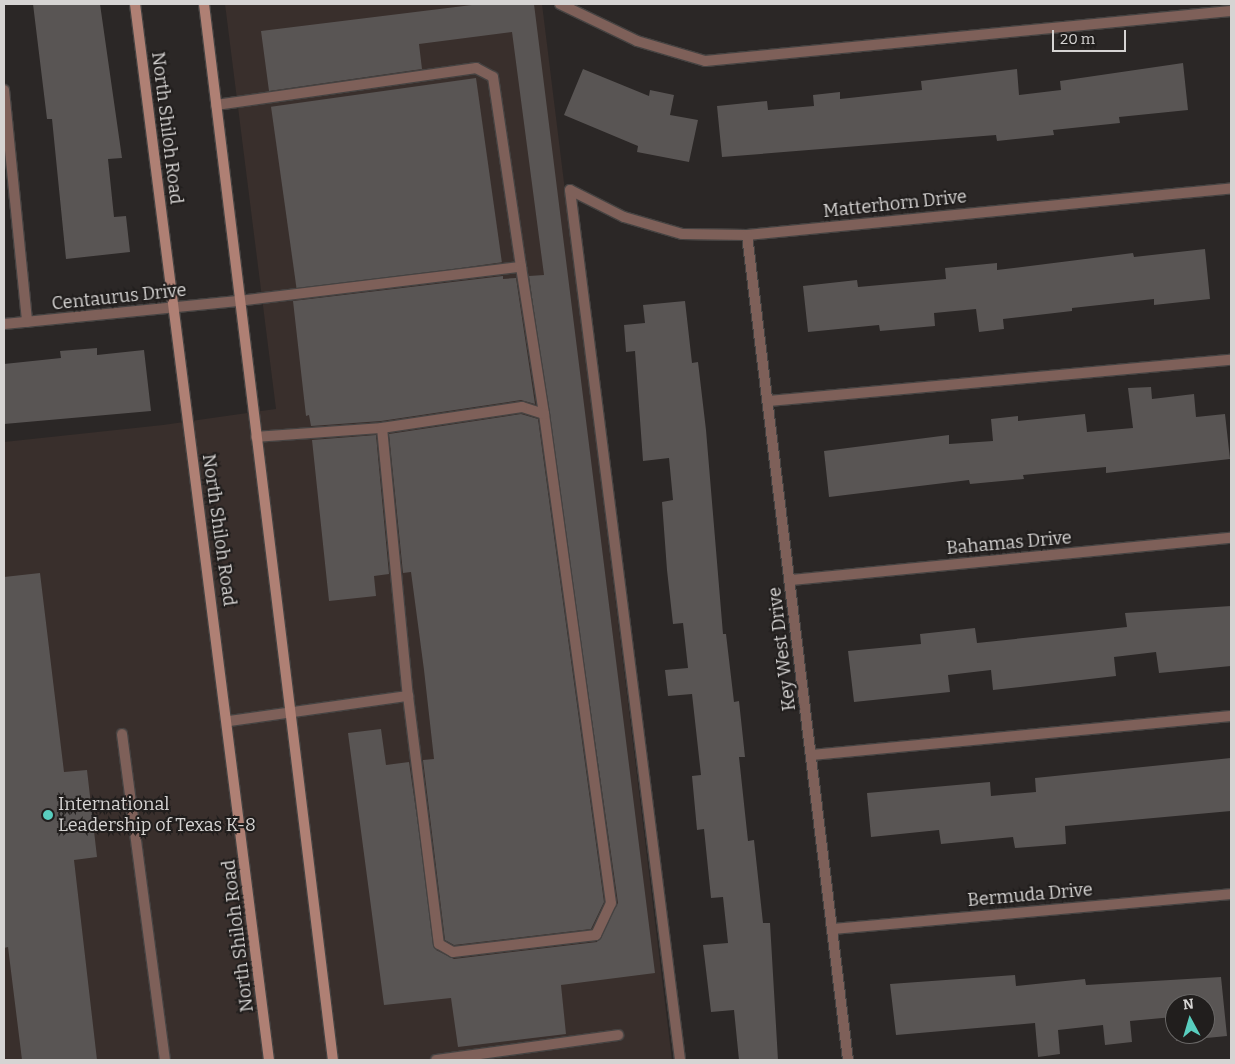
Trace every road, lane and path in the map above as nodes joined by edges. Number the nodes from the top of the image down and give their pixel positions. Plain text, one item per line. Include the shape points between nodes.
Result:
1 (135, 4) edge
2 (204, 4) edge
3 (560, 4) edge
4 (1231, 11) edge
5 (4, 90) edge
6 (216, 105) junction
7 (1231, 188) edge
8 (747, 235) junction
9 (521, 267) junction
10 (238, 301) junction
11 (173, 309) junction
12 (27, 322) junction
13 (4, 324) edge
14 (1231, 360) edge
15 (768, 401) junction
16 (544, 414) junction
17 (382, 428) junction
18 (256, 437) junction
19 (1231, 538) edge
20 (790, 580) junction
21 (408, 696) junction
22 (293, 714) junction
23 (1231, 716) edge
24 (229, 721) junction
25 (122, 734) dead end
26 (811, 756) junction
27 (1231, 894) edge
28 (832, 929) junction
29 (618, 1035) dead end
30 (165, 1060) edge
31 (269, 1060) edge
32 (333, 1060) edge
33 (436, 1060) edge
34 (680, 1060) edge
35 (848, 1060) edge

1 - 11 main road, North Shiloh Road
2 - 6 main road
3 - 4 street via 636,41 705,61
5 - 12 street
6 - 9 street via 476,68 493,77
6 - 10 main road
7 - 8 street, Matterhorn Drive
8 - 15 street, Key West Drive
8 - 34 street, Matterhorn Drive via 682,234 624,217 570,190
9 - 10 street, Centaurus Drive
9 - 16 street
10 - 11 street, Centaurus Drive
10 - 18 main road
11 - 12 street, Centaurus Drive
11 - 24 main road, North Shiloh Road
12 - 13 street, Centaurus Drive
14 - 15 street
15 - 20 street, Key West Drive
16 - 17 street via 522,407
16 - 21 street via 611,903 596,935 453,952 439,944
17 - 18 street
17 - 21 street
18 - 22 main road
19 - 20 street, Bahamas Drive
20 - 26 street, Key West Drive
21 - 22 street
22 - 24 street
22 - 32 main road
23 - 26 street
24 - 31 main road, North Shiloh Road
25 - 30 street
26 - 28 street, Key West Drive
27 - 28 street, Bermuda Drive
28 - 35 street, Key West Drive
29 - 33 street

